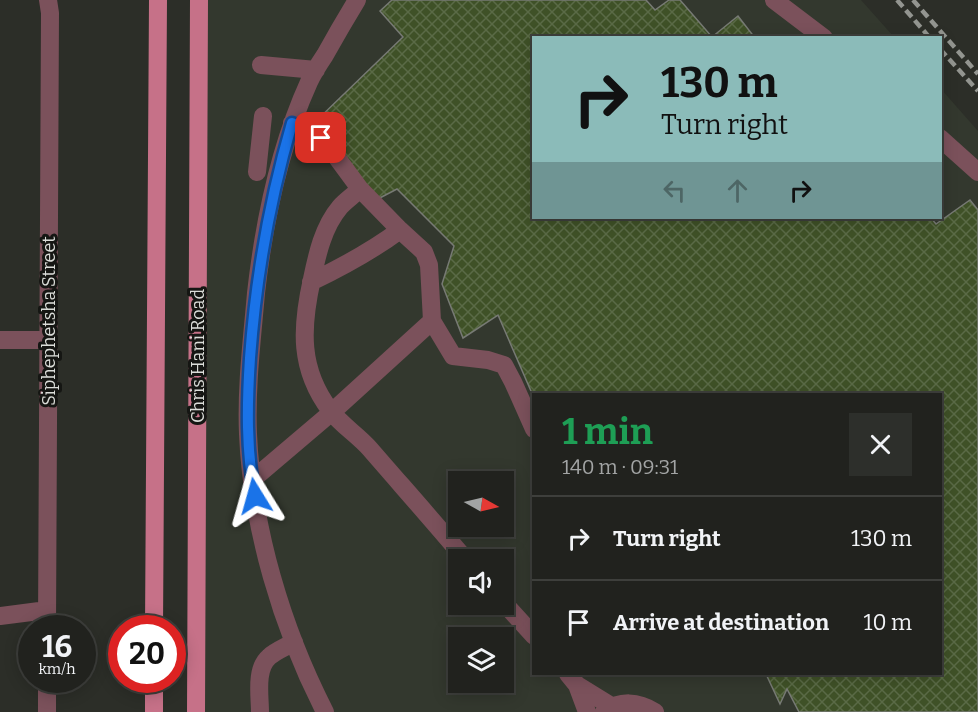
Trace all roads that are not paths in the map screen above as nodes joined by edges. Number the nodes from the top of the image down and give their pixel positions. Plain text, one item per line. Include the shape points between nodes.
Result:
1 (158, 0) edge
2 (199, 0) edge
3 (357, 0) edge
4 (774, 0) edge
5 (49, 6) edge
6 (821, 36) edge
7 (261, 65) dead end
8 (316, 70) junction
9 (263, 116) dead end
10 (292, 123) junction
11 (942, 140) edge
12 (257, 172) dead end
13 (978, 172) edge
14 (360, 189) junction
15 (400, 230) junction
16 (311, 282) junction
17 (432, 321) junction
18 (0, 340) edge
19 (49, 340) junction
20 (332, 412) junction
21 (532, 425) edge
22 (252, 480) junction
23 (456, 549) edge
24 (514, 614) edge
25 (47, 615) edge
26 (154, 615) edge
27 (0, 616) edge
28 (18, 617) edge
29 (532, 634) edge
30 (294, 642) junction
31 (573, 679) edge
32 (47, 693) edge
33 (154, 693) edge
34 (608, 709) edge
35 (323, 710) edge
36 (47, 712) edge
37 (154, 712) edge
38 (196, 712) edge
39 (260, 712) edge
40 (587, 712) edge
41 (655, 712) edge

1 - 26 main road
2 - 38 main road, Chris Hani Road
3 - 8 street
4 - 6 street
5 - 19 street, Siphephetsha Street
7 - 8 street
8 - 10 street
9 - 12 street
10 - 14 street via 321,138
10 - 22 street via 260,262 249,385
11 - 13 street
14 - 15 street
14 - 16 street via 328,225
15 - 16 street via 350,263
15 - 17 street via 424,252 429,265
16 - 20 street via 304,324 306,360 316,388
17 - 20 street
17 - 21 street via 453,356 504,365
18 - 19 street
19 - 25 street, Siphephetsha Street
20 - 22 street
20 - 23 street
22 - 30 street via 277,592
24 - 29 street
27 - 28 street
30 - 35 street
30 - 39 street via 264,662
31 - 34 street
31 - 40 street
32 - 36 street
33 - 37 main road
34 - 41 street via 633,703

